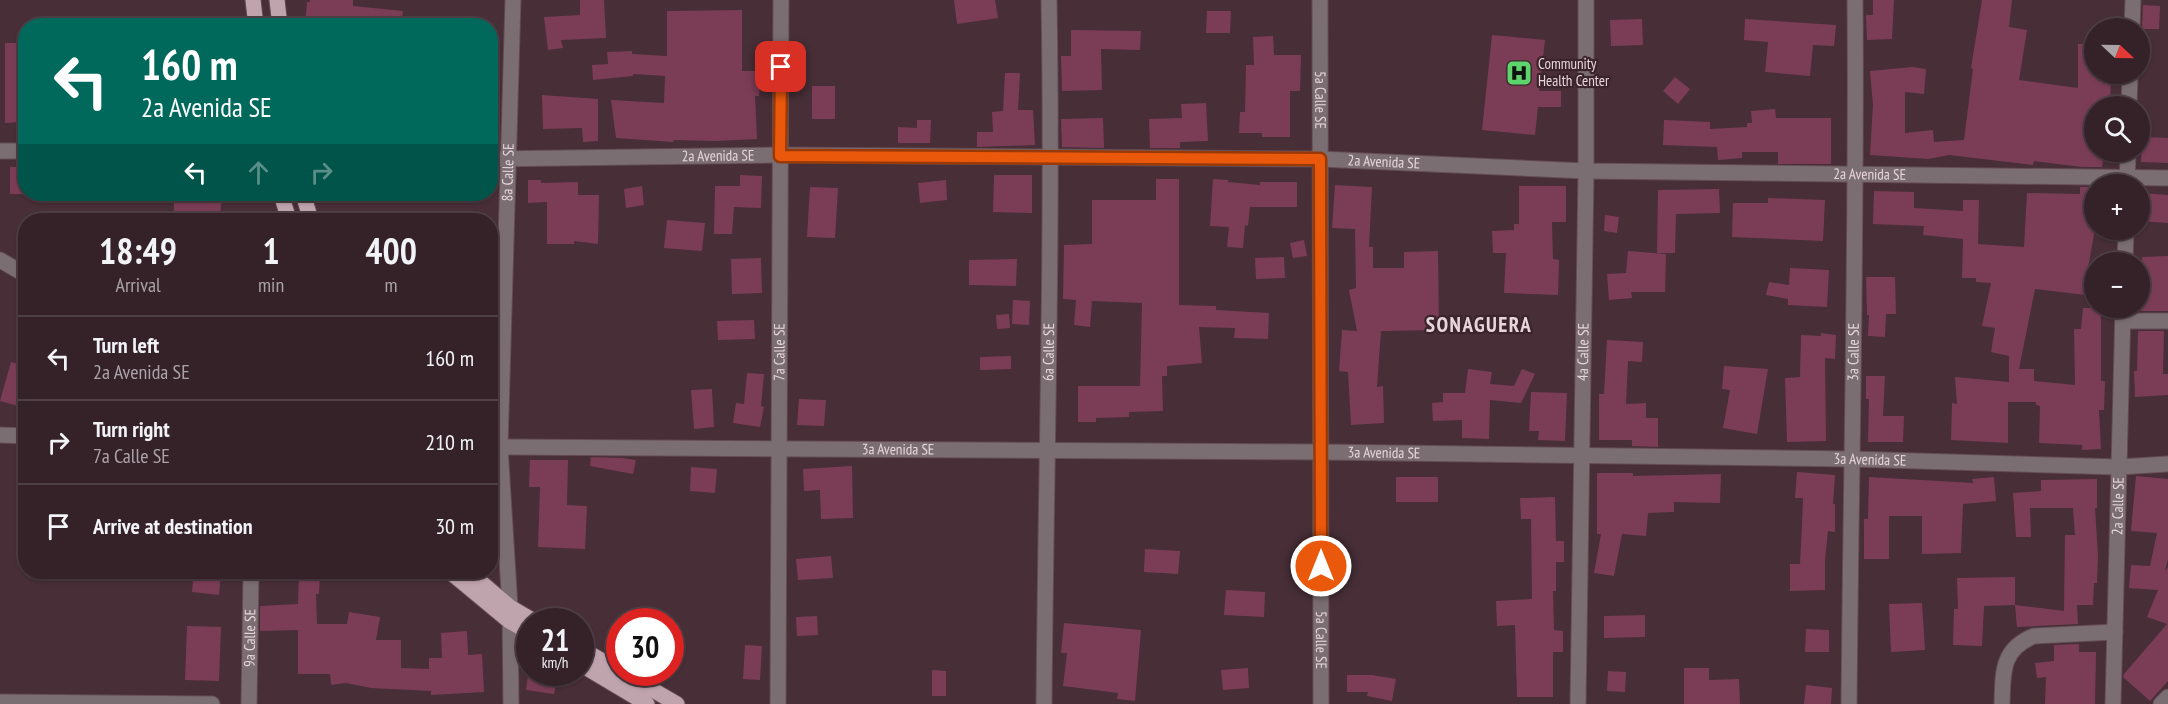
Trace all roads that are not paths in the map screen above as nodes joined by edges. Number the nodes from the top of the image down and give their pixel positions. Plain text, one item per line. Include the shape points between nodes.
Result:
1 (253, 0) edge
2 (277, 0) edge
3 (513, 0) edge
4 (781, 0) edge
5 (1049, 0) edge
6 (1320, 0) edge
7 (1586, 0) edge
8 (1855, 0) edge
9 (2133, 0) edge
10 (255, 18) edge
11 (279, 18) edge
12 (2132, 18) edge
13 (0, 151) edge
14 (18, 151) edge
15 (780, 156) junction
16 (498, 159) edge
17 (509, 159) junction
18 (1052, 159) junction
19 (1320, 159) junction
20 (1587, 171) junction
21 (1857, 174) junction
22 (2168, 178) edge
23 (2150, 179) edge
24 (2084, 180) edge
25 (0, 260) edge
26 (18, 270) edge
27 (2123, 318) edge
28 (2149, 318) edge
29 (2168, 321) edge
30 (498, 385) edge
31 (0, 435) edge
32 (18, 436) edge
33 (498, 447) edge
34 (779, 450) junction
35 (1046, 452) junction
36 (1321, 452) junction
37 (1581, 456) junction
38 (1851, 459) junction
39 (2168, 464) edge
40 (2119, 467) junction
41 (498, 480) edge
42 (251, 579) edge
43 (460, 579) edge
44 (476, 579) edge
45 (510, 614) junction
46 (516, 616) edge
47 (516, 620) edge
48 (2115, 632) junction
49 (594, 672) edge
50 (646, 686) edge
51 (2168, 697) edge
52 (0, 702) edge
53 (212, 704) edge
54 (249, 704) edge
55 (511, 704) edge
56 (647, 704) edge
57 (676, 704) edge
58 (778, 704) edge
59 (1044, 704) edge
60 (1321, 704) edge
61 (1578, 704) edge
62 (1849, 704) edge
63 (2002, 704) edge
64 (2113, 704) edge
65 (2162, 704) edge

1 - 10 main road
2 - 11 main road
3 - 17 street, 8a Calle SE
4 - 15 street, 7a Calle SE
5 - 18 street, 6a Calle SE
6 - 19 street, 5a Calle SE
7 - 20 street, 4a Calle SE
8 - 21 street, 3a Calle SE
9 - 12 street
13 - 14 street
15 - 17 street, 2a Avenida SE
15 - 18 street, 2a Avenida SE
15 - 34 street, 7a Calle SE
16 - 17 street, 2a Avenida SE
17 - 30 street, 8a Calle SE
18 - 19 street, 2a Avenida SE
18 - 35 street, 6a Calle SE
19 - 20 street, 2a Avenida SE
19 - 36 street, 5a Calle SE
20 - 21 street, 2a Avenida SE
20 - 37 street, 4a Calle SE
21 - 24 street, 2a Avenida SE
21 - 38 street, 3a Calle SE
22 - 23 street, 2a Avenida SE
25 - 26 street
27 - 40 street, 2a Calle SE
28 - 29 street
31 - 32 street
33 - 34 street, 3a Avenida SE
34 - 35 street, 3a Avenida SE
34 - 58 street, 7a Calle SE
35 - 36 street, 3a Avenida SE
35 - 59 street, 6a Calle SE
36 - 37 street, 3a Avenida SE
36 - 60 street, 5a Calle SE
37 - 38 street, 3a Avenida SE
37 - 61 street, 4a Calle SE
38 - 40 street, 3a Avenida SE
38 - 62 street, 3a Calle SE
39 - 40 street, 3a Avenida SE
40 - 48 street, 2a Calle SE
41 - 45 street, 8a Calle SE
42 - 54 street, 9a Calle SE
43 - 45 main road
44 - 45 main road
45 - 46 main road
45 - 47 main road
45 - 55 street, 8a Calle SE
48 - 63 street via 2034,636 2022,641 2007,660
48 - 64 street, 2a Calle SE
49 - 56 main road
50 - 57 main road
51 - 65 street
52 - 53 street

